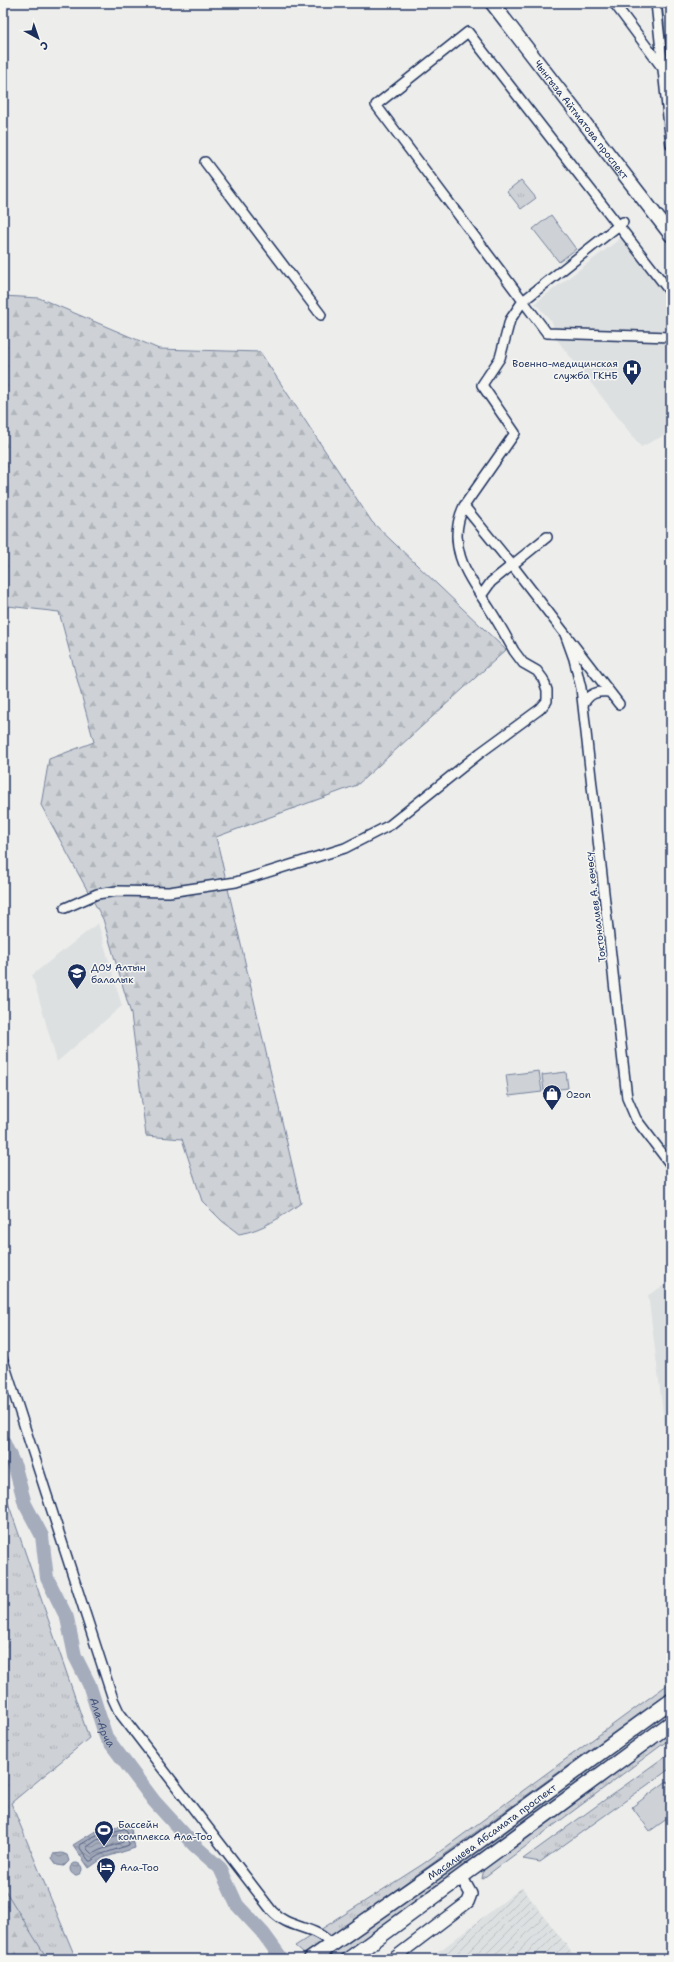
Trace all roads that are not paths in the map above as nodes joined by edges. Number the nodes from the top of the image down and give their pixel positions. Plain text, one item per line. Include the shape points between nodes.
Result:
1 (492, 3) edge
2 (614, 3) edge
3 (656, 3) edge
4 (667, 3) edge
5 (671, 43) edge
6 (662, 67) junction
7 (671, 145) edge
8 (205, 162) dead end
9 (621, 224) junction
10 (671, 235) edge
11 (671, 293) edge
12 (523, 301) junction
13 (320, 315) dead end
14 (671, 337) edge
15 (464, 506) junction
16 (547, 536) dead end
17 (512, 565) junction
18 (481, 596) junction
19 (565, 634) junction
20 (609, 692) junction
21 (619, 704) dead end
22 (583, 705) junction
23 (65, 908) dead end
24 (671, 1165) edge
25 (3, 1360) edge
26 (671, 1701) edge
27 (671, 1723) edge
28 (461, 1876) junction
29 (331, 1945) junction
30 (311, 1959) edge
31 (349, 1959) edge
32 (393, 1959) edge

1 - 10 main road, Чынгыза Айтматова проспект
2 - 6 street
3 - 6 street
4 - 5 street
6 - 7 street
8 - 13 street
9 - 11 street
9 - 12 street
9 - 12 street via 468,32 376,105
12 - 14 street via 547,333
12 - 15 street via 510,320 500,358 482,385 515,433
15 - 17 street
15 - 18 street via 458,519 459,554 463,566
16 - 17 street
17 - 18 street via 491,582
17 - 19 street
18 - 23 street via 514,651 523,663 543,679 548,700 540,709 390,825 345,848 236,882 170,892 118,891 97,894
19 - 20 street
19 - 22 street, Токтоналиев А. көчөсү via 578,673
20 - 21 street
20 - 22 street via 595,692 586,698
22 - 24 street, Токтоналиев А. көчөсү via 627,1098 636,1119
25 - 29 street via 110,1692 119,1712 272,1912 284,1922 325,1937
26 - 29 main road, Масалиева Абсамата проспект via 460,1855
27 - 28 main road, Масалиева Абсамата проспект
28 - 31 main road, Масалиева Абсамата проспект
28 - 32 street via 471,1894 468,1902
29 - 30 main road, Масалиева Абсамата проспект

